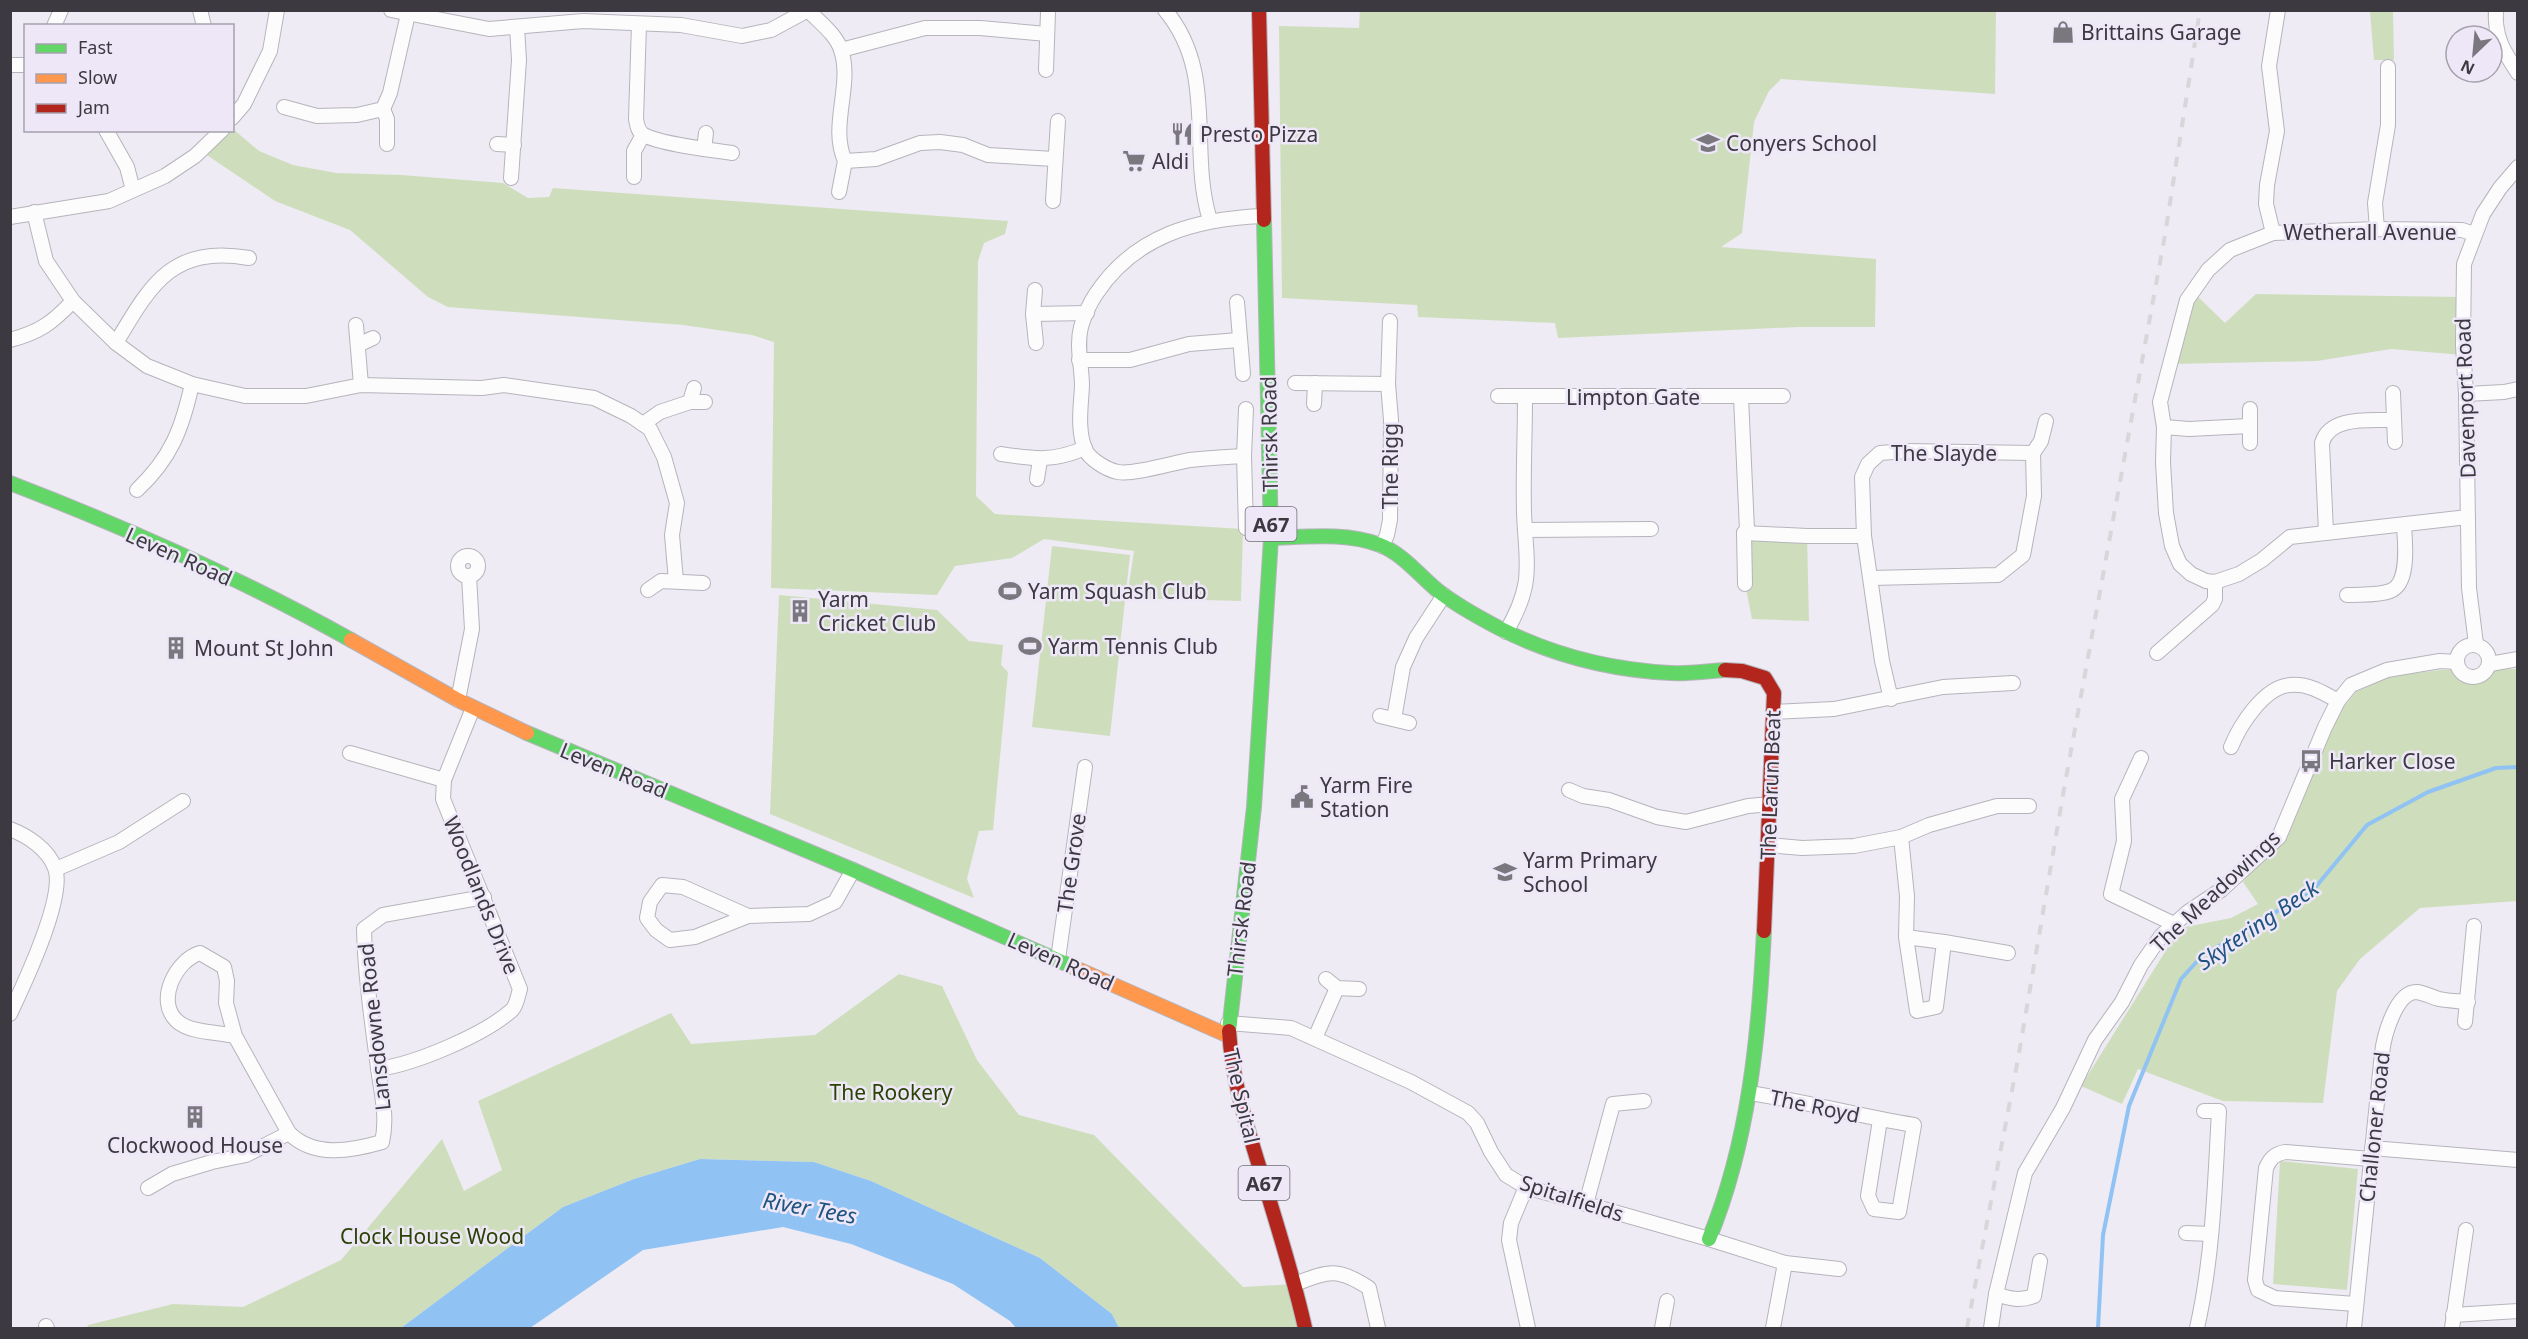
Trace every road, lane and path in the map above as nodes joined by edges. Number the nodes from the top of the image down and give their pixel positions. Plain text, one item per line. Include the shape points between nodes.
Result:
1 (61, 10) edge
2 (277, 10) edge
3 (391, 10) edge
4 (808, 10) edge
5 (1165, 10) edge
6 (1259, 10) edge
7 (2278, 10) edge
8 (2496, 10) edge
9 (1048, 12) dead end
10 (408, 14) junction
11 (584, 16) edge
12 (468, 17) edge
13 (55, 24) edge
14 (639, 24) junction
15 (517, 27) junction
16 (1047, 34) junction
17 (841, 50) junction
18 (2388, 67) dead end
19 (1046, 70) dead end
20 (2517, 73) edge
21 (284, 107) dead end
22 (383, 109) junction
23 (234, 116) edge
24 (1058, 121) dead end
25 (107, 132) edge
26 (220, 132) edge
27 (706, 133) dead end
28 (643, 135) junction
29 (387, 144) dead end
30 (497, 144) dead end
31 (514, 145) junction
32 (704, 148) junction
33 (732, 153) dead end
34 (1054, 159) junction
35 (846, 161) junction
36 (2517, 167) edge
37 (634, 177) dead end
38 (512, 178) dead end
39 (133, 190) junction
40 (839, 192) dead end
41 (1053, 201) dead end
42 (34, 212) junction
43 (1262, 216) junction
44 (10, 217) edge
45 (1210, 220) junction
46 (2377, 229) junction
47 (2273, 233) junction
48 (2474, 234) junction
49 (234, 270) dead end
50 (1035, 290) dead end
51 (73, 301) junction
52 (1237, 302) dead end
53 (1087, 313) junction
54 (1033, 314) junction
55 (1390, 321) dead end
56 (356, 325) dead end
57 (374, 338) dead end
58 (10, 340) edge
59 (1239, 340) junction
60 (116, 343) junction
61 (1035, 343) dead end
62 (358, 345) junction
63 (1079, 360) junction
64 (1243, 374) dead end
65 (1295, 383) dead end
66 (192, 384) junction
67 (1315, 384) junction
68 (1388, 384) junction
69 (362, 385) junction
70 (694, 388) dead end
71 (2517, 389) edge
72 (2393, 393) dead end
73 (2466, 394) junction
74 (1498, 396) dead end
75 (1784, 396) dead end
76 (1525, 397) junction
77 (1741, 397) junction
78 (690, 402) junction
79 (705, 402) dead end
80 (1314, 404) dead end
81 (1246, 409) dead end
82 (2250, 409) dead end
83 (2394, 420) junction
84 (2046, 421) dead end
85 (643, 424) junction
86 (2249, 426) junction
87 (2164, 427) junction
88 (2395, 442) dead end
89 (2250, 443) dead end
90 (1084, 448) junction
91 (2033, 453) junction
92 (1001, 454) dead end
93 (1244, 456) junction
94 (1040, 460) junction
95 (135, 471) dead end
96 (1038, 479) dead end
97 (10, 483) edge
98 (2468, 518) junction
99 (2404, 526) junction
100 (1246, 528) dead end
101 (1651, 529) dead end
102 (1526, 530) junction
103 (2326, 532) junction
104 (1744, 533) junction
105 (1864, 536) junction
106 (1271, 538) junction
107 (1382, 546) junction
108 (469, 576) dead end
109 (1871, 578) junction
110 (676, 581) junction
111 (2215, 582) junction
112 (703, 583) dead end
113 (1745, 584) dead end
114 (648, 590) dead end
115 (1444, 595) junction
116 (2348, 595) dead end
117 (1506, 632) junction
118 (2156, 633) dead end
119 (2476, 644) junction
120 (2517, 659) edge
121 (2457, 662) junction
122 (2490, 664) junction
123 (2013, 682) dead end
124 (1891, 699) junction
125 (458, 700) junction
126 (2338, 701) junction
127 (2257, 707) junction
128 (473, 708) junction
129 (2271, 710) dead end
130 (1773, 712) junction
131 (1380, 716) dead end
132 (1394, 719) junction
133 (1409, 723) dead end
134 (2231, 747) dead end
135 (350, 753) dead end
136 (2141, 758) dead end
137 (1085, 767) dead end
138 (444, 780) junction
139 (1569, 790) dead end
140 (175, 800) dead end
141 (1706, 802) dead end
142 (1772, 804) junction
143 (2029, 806) dead end
144 (1713, 816) junction
145 (10, 829) edge
146 (1901, 837) junction
147 (1768, 845) junction
148 (56, 869) junction
149 (853, 870) junction
150 (484, 897) junction
151 (748, 916) junction
152 (2174, 924) junction
153 (2477, 934) dead end
154 (1906, 937) junction
155 (1944, 942) junction
156 (2008, 953) dead end
157 (1058, 959) junction
158 (1326, 979) dead end
159 (1337, 988) junction
160 (1359, 989) dead end
161 (2468, 1002) junction
162 (10, 1014) edge
163 (2465, 1022) dead end
164 (1229, 1030) junction
165 (235, 1036) junction
166 (1315, 1038) junction
167 (378, 1069) junction
168 (1749, 1093) junction
169 (1644, 1101) dead end
170 (2204, 1112) dead end
171 (1880, 1120) junction
172 (289, 1133) junction
173 (2371, 1153) junction
174 (2517, 1160) edge
175 (1526, 1187) junction
176 (153, 1189) dead end
177 (1586, 1204) junction
178 (2466, 1230) dead end
179 (2186, 1233) dead end
180 (2211, 1234) junction
181 (1709, 1239) junction
182 (2040, 1261) dead end
183 (1785, 1263) junction
184 (1839, 1269) dead end
185 (1295, 1284) junction
186 (1996, 1294) junction
187 (1666, 1301) dead end
188 (2355, 1304) junction
189 (2517, 1311) edge
190 (2453, 1322) edge
191 (1529, 1328) edge
192 (1305, 1329) edge
193 (1378, 1329) edge
194 (1662, 1329) edge
195 (1773, 1329) edge
196 (1991, 1329) edge
197 (2197, 1329) edge
198 (2354, 1329) edge

1 - 13 street
2 - 23 street via 270,51 244,104
3 - 10 street
4 - 14 street via 771,30 742,36 681,25
4 - 17 street via 832,34
5 - 45 street via 1184,40 1195,69 1200,101 1202,196
6 - 43 street, Thirsk Road / A67
7 - 47 street via 2281,33 2269,66 2277,131 2266,204
8 - 20 street via 2499,43
9 - 16 street
10 - 12 street
10 - 22 street
11 - 14 street
11 - 15 street
12 - 15 street via 489,29
14 - 28 street via 636,119
15 - 31 street
16 - 17 street via 925,28
16 - 19 street
17 - 35 street via 838,146
18 - 46 street via 2388,125 2375,203
21 - 22 street via 317,116 357,115
22 - 29 street
24 - 34 street
25 - 39 street via 127,167
26 - 39 street via 195,156 165,176
27 - 32 street
28 - 32 street
28 - 37 street via 634,151
30 - 31 street
31 - 38 street
32 - 33 street
34 - 35 street via 988,155 940,142 921,143 876,159
34 - 41 street
35 - 40 street
36 - 48 street, Davenport Road
39 - 42 street via 109,201
42 - 44 street
42 - 51 street via 46,261
43 - 45 street
43 - 106 street, Thirsk Road / A67
45 - 53 street via 1163,234 1131,256 1096,294
46 - 47 street, Wetherall Avenue
46 - 48 street, Wetherall Avenue via 2462,230
47 - 87 street, Wetherall Avenue via 2230,250 2208,270 2187,300 2160,402
48 - 73 street, Davenport Road via 2464,264 2462,297
49 - 60 street via 243,257 225,254 198,257 165,273 136,309
50 - 54 street
51 - 58 street via 50,324
51 - 60 street
52 - 59 street
53 - 54 street
53 - 63 street via 1080,327
54 - 61 street
55 - 68 street, The Rigg
56 - 62 street
57 - 62 street
59 - 63 street via 1189,344 1130,360
59 - 64 street
60 - 66 street via 147,366
62 - 69 street
63 - 90 street
65 - 67 street
66 - 69 street via 245,396 306,396
66 - 95 street via 172,449 141,485
67 - 68 street
67 - 80 street
68 - 107 street, The Rigg via 1390,520
69 - 85 street via 504,385 542,389 594,398
70 - 78 street
71 - 73 street
72 - 83 street
73 - 98 street, Davenport Road
74 - 76 street, Limpton Gate
75 - 77 street, Limpton Gate
76 - 77 street, Limpton Gate
76 - 102 street
77 - 104 street via 1747,530
78 - 79 street
78 - 85 street via 660,412
81 - 93 street
82 - 86 street
83 - 88 street
83 - 103 street via 2344,423 2325,433 2322,443
84 - 91 street
85 - 110 street via 650,429 664,457 677,504 672,536
86 - 87 street
86 - 89 street
87 - 111 street, Wetherall Avenue via 2166,513 2172,546 2180,564 2191,574
90 - 93 street via 1118,472
90 - 94 street
91 - 105 street, The Slayde via 1880,453 1862,477
91 - 109 street via 2034,496 2023,555 2013,566 1998,575
92 - 94 street
93 - 100 street
94 - 96 street
97 - 125 street, Leven Road via 73,507 279,600
98 - 99 street
98 - 119 street, Davenport Road via 2469,588
99 - 103 street
99 - 116 street via 2406,563 2396,586 2390,591
101 - 102 street
102 - 117 street via 1529,571 1521,606
103 - 111 street via 2290,537 2239,574
104 - 105 street
104 - 113 street
105 - 109 street, The Slayde
106 - 107 street, The Larun Beat via 1361,539
106 - 164 street, Thirsk Road / A67 via 1254,807
107 - 115 street, The Larun Beat
108 - 125 street via 472,628
109 - 124 street, The Slayde
110 - 112 street
110 - 114 street via 661,581
111 - 118 street via 2212,605 2161,649
115 - 117 street, The Larun Beat
115 - 132 street via 1403,666
117 - 130 street, The Larun Beat via 1563,654 1616,666 1671,673 1756,673 1765,678 1774,693
119 - 121 street via 2462,649
119 - 122 street via 2487,651
120 - 122 street
121 - 122 street via 2463,674 2475,678
121 - 126 street, The Meadowings via 2387,670 2351,685
123 - 124 street via 1943,687
124 - 130 street via 1834,709
125 - 128 street, Leven Road
126 - 127 street via 2316,689 2291,684 2278,688
126 - 152 street, The Meadowings via 2279,837 2221,890
127 - 129 street
127 - 134 street
128 - 138 street, Woodlands Drive
128 - 149 street, Leven Road via 554,746
130 - 142 street, The Larun Beat
131 - 132 street
132 - 133 street
135 - 138 street
136 - 152 street via 2122,799 2124,841 2111,894
137 - 157 street, The Grove
138 - 150 street, Woodlands Drive via 443,799
139 - 144 street via 1585,790 1658,817 1686,822
140 - 148 street via 119,842
141 - 144 street
142 - 144 street
142 - 147 street, The Larun Beat
143 - 146 street via 2013,813 1997,806
145 - 148 street via 38,844
146 - 147 street via 1854,846
146 - 154 street via 1907,896
147 - 168 street, The Larun Beat via 1760,1011
148 - 162 street via 49,919
149 - 151 street via 835,902 809,914
149 - 157 street, Leven Road
150 - 167 street, Lansdowne Road via 383,915 364,929
150 - 167 street, Woodlands Drive via 520,989 514,1008 488,1027 422,1059
151 - 151 street via 695,937 670,940 647,918 650,902 662,885 683,887
152 - 186 street, The Meadowings via 2141,965 2095,1040 2063,1108 2025,1173
153 - 161 street
154 - 155 street
154 - 155 street via 1917,1011 1936,1007
155 - 156 street
157 - 164 street, Leven Road
158 - 159 street
159 - 160 street
159 - 166 street
161 - 163 street
161 - 173 street, Challoner Road via 2416,992 2400,1000 2382,1046
164 - 166 street, Spitalfields via 1291,1028
164 - 185 street, The Spital / A67 via 1242,1109
165 - 165 street via 226,1003 224,967 200,953 190,956 176,971 170,987 168,1001 176,1020 191,1029
165 - 172 street
166 - 175 street, Spitalfields via 1468,1113 1506,1175
167 - 172 street, Lansdowne Road via 385,1132 382,1142 358,1149 320,1149 300,1144
168 - 171 street, The Royd
168 - 181 street, The Larun Beat via 1742,1133
169 - 177 street via 1612,1104
170 - 180 street via 2220,1111
171 - 171 street, The Royd via 1914,1125 1899,1212 1874,1209 1868,1196
172 - 176 street via 246,1155 172,1174
173 - 174 street
173 - 188 street, Challoner Road
173 - 188 street via 2284,1152 2269,1160 2254,1280 2266,1296
175 - 177 street, Spitalfields
175 - 191 street via 1511,1223 1509,1240
177 - 181 street, Spitalfields
178 - 190 street
179 - 180 street
180 - 197 street
181 - 183 street, Spitalfields
182 - 186 street via 2034,1296 2022,1300
183 - 184 street, Spitalfields
183 - 195 street
185 - 192 street, The Spital / A67
185 - 193 street via 1323,1274 1342,1273 1357,1281 1369,1288
186 - 196 street, The Meadowings
187 - 194 street
188 - 198 street, Challoner Road
189 - 190 street

